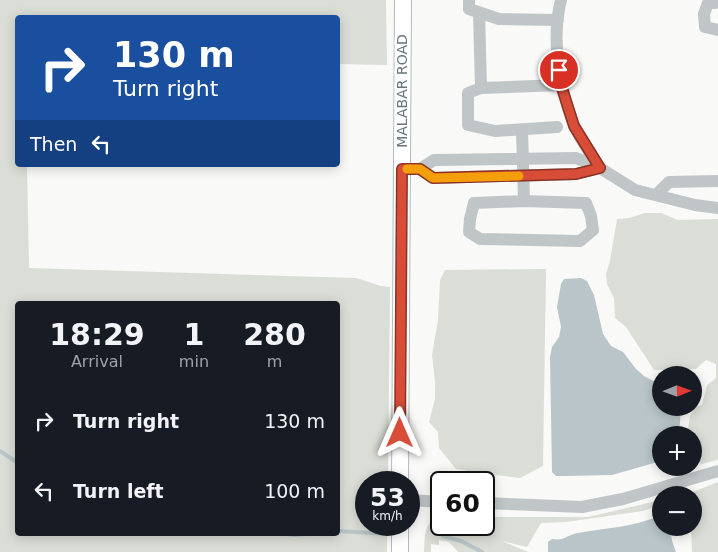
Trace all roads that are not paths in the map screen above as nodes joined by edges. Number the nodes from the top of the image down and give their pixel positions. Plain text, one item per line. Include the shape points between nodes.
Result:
1 (403, 0) edge
2 (469, 0) edge
3 (561, 0) edge
4 (715, 3) dead end
5 (479, 12) junction
6 (558, 20) junction
7 (718, 30) edge
8 (561, 85) junction
9 (480, 88) junction
10 (557, 127) dead end
11 (522, 129) junction
12 (523, 158) junction
13 (476, 159) junction
14 (600, 168) junction
15 (402, 169) junction
16 (420, 169) junction
17 (524, 176) junction
18 (478, 177) junction
19 (718, 181) edge
20 (656, 195) junction
21 (524, 201) junction
22 (718, 208) edge
23 (400, 471) edge
24 (718, 471) edge
25 (495, 503) edge
26 (400, 536) edge
27 (400, 552) edge

1 - 15 main road, MALABAR ROAD
2 - 5 lane via 470,9
3 - 6 lane
4 - 7 lane via 708,3 704,14 705,27
5 - 6 lane via 499,19
5 - 9 lane
6 - 8 lane via 556,40
8 - 9 lane
8 - 14 lane via 574,126
9 - 11 lane via 468,93 468,125 494,131
10 - 11 lane
11 - 12 lane
12 - 13 lane
12 - 14 lane via 576,158
12 - 17 lane
13 - 16 lane via 434,160
13 - 18 lane
14 - 17 lane via 576,174
14 - 20 lane via 635,190
15 - 16 lane
15 - 23 main road, MALABAR ROAD
16 - 18 lane via 433,178
17 - 18 lane
17 - 21 lane
19 - 20 lane via 669,182
20 - 22 lane
21 - 21 lane via 586,203 593,230 580,241 480,239 469,232 474,203
24 - 25 lane via 623,500 582,507
26 - 27 main road

